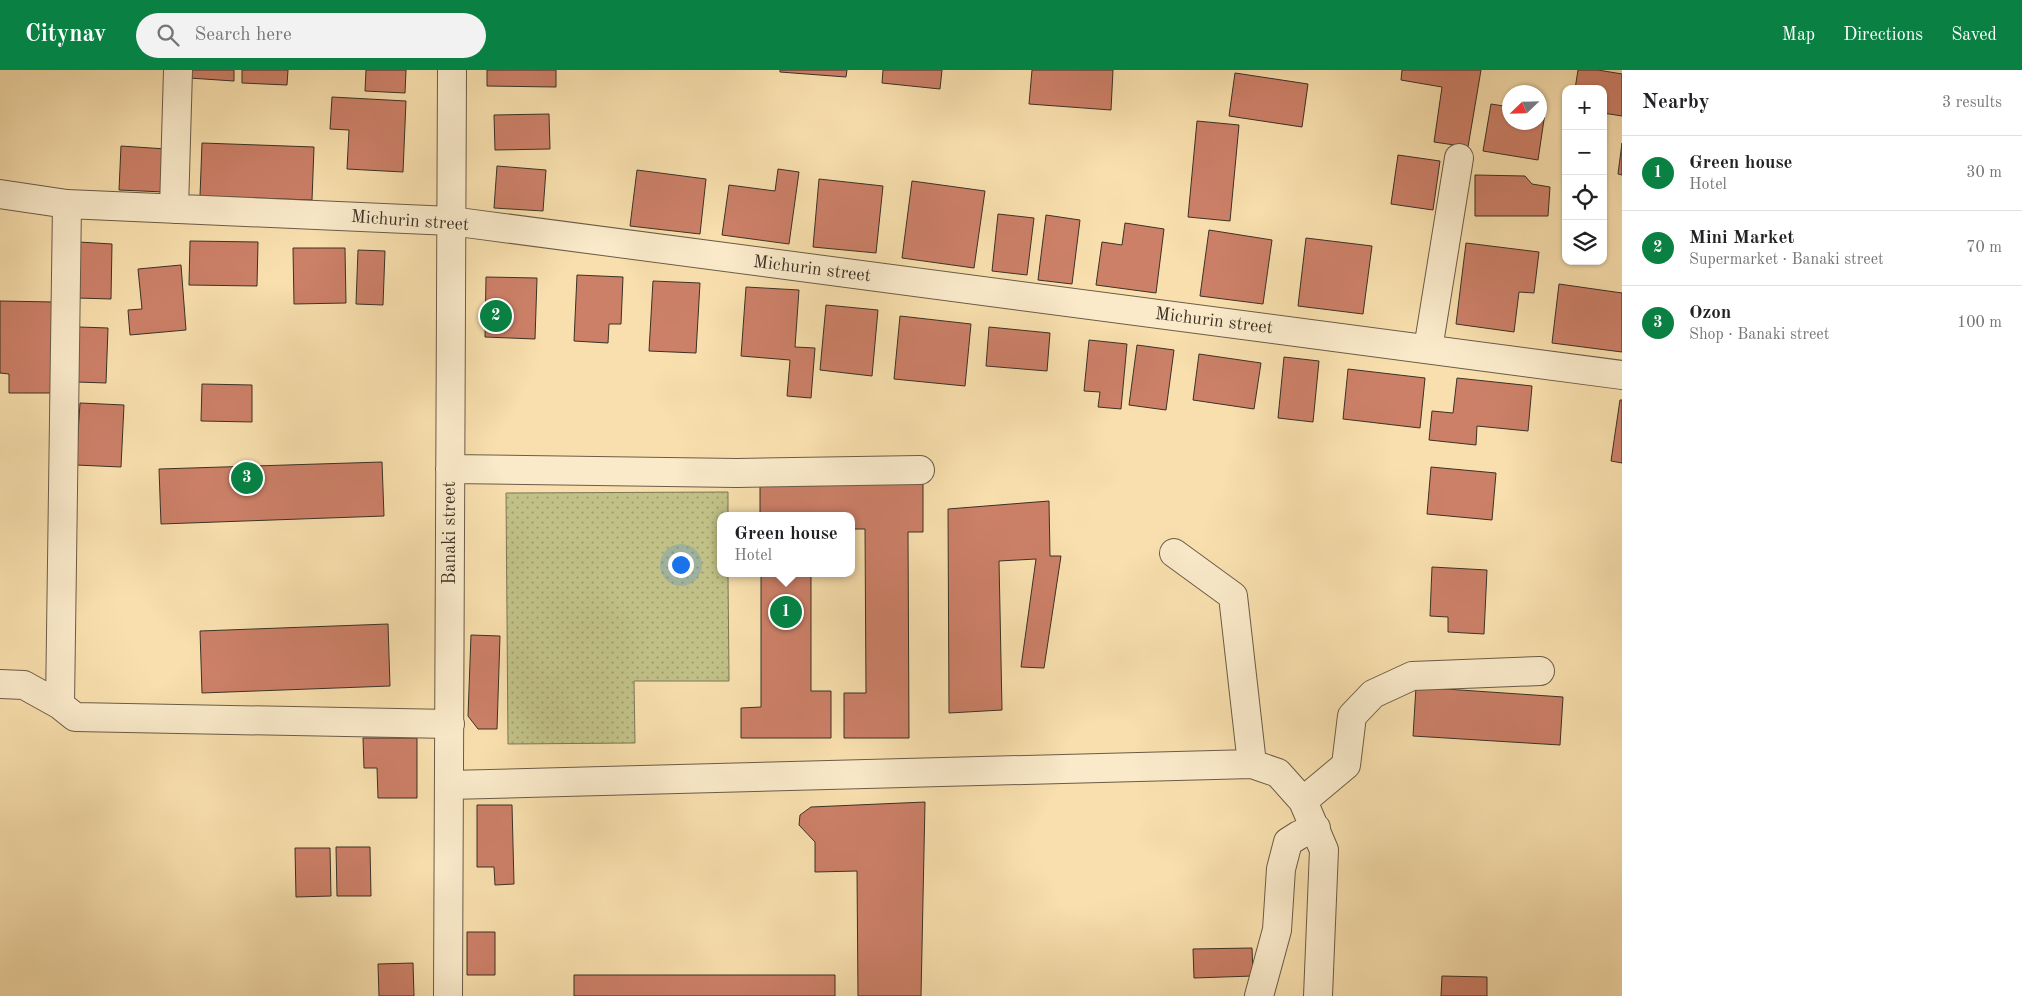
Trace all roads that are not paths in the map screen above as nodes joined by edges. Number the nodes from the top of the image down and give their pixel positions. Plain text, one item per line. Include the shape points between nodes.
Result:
1 (178, 70) edge
2 (452, 70) edge
3 (1459, 158) dead end
4 (0, 194) edge
5 (67, 204) junction
6 (174, 209) junction
7 (451, 221) junction
8 (1428, 349) junction
9 (1622, 375) edge
10 (450, 469) junction
11 (920, 470) dead end
12 (1174, 553) dead end
13 (1540, 671) dead end
14 (0, 684) edge
15 (60, 705) junction
16 (450, 724) junction
17 (1252, 764) junction
18 (449, 785) junction
19 (1303, 801) junction
20 (1316, 828) junction
21 (448, 996) edge
22 (1259, 996) edge
23 (1318, 996) edge

1 - 6 street
2 - 7 street, Banaki street
3 - 8 street
4 - 5 street, Michurin street
5 - 6 street, Michurin street
5 - 15 street
6 - 7 street, Michurin street
7 - 8 street, Michurin street
7 - 10 street, Banaki street
8 - 9 street, Michurin street
10 - 11 street via 737,473
10 - 16 street, Banaki street
12 - 17 street via 1233,596
13 - 19 street via 1412,676 1374,694 1352,716 1346,765
14 - 15 street via 24,685
15 - 16 street via 75,717
16 - 18 street, Banaki street
17 - 18 street
17 - 19 street via 1278,773
18 - 21 street, Banaki street
19 - 20 street
20 - 22 street via 1288,842 1281,869 1277,930
20 - 23 street via 1324,850

